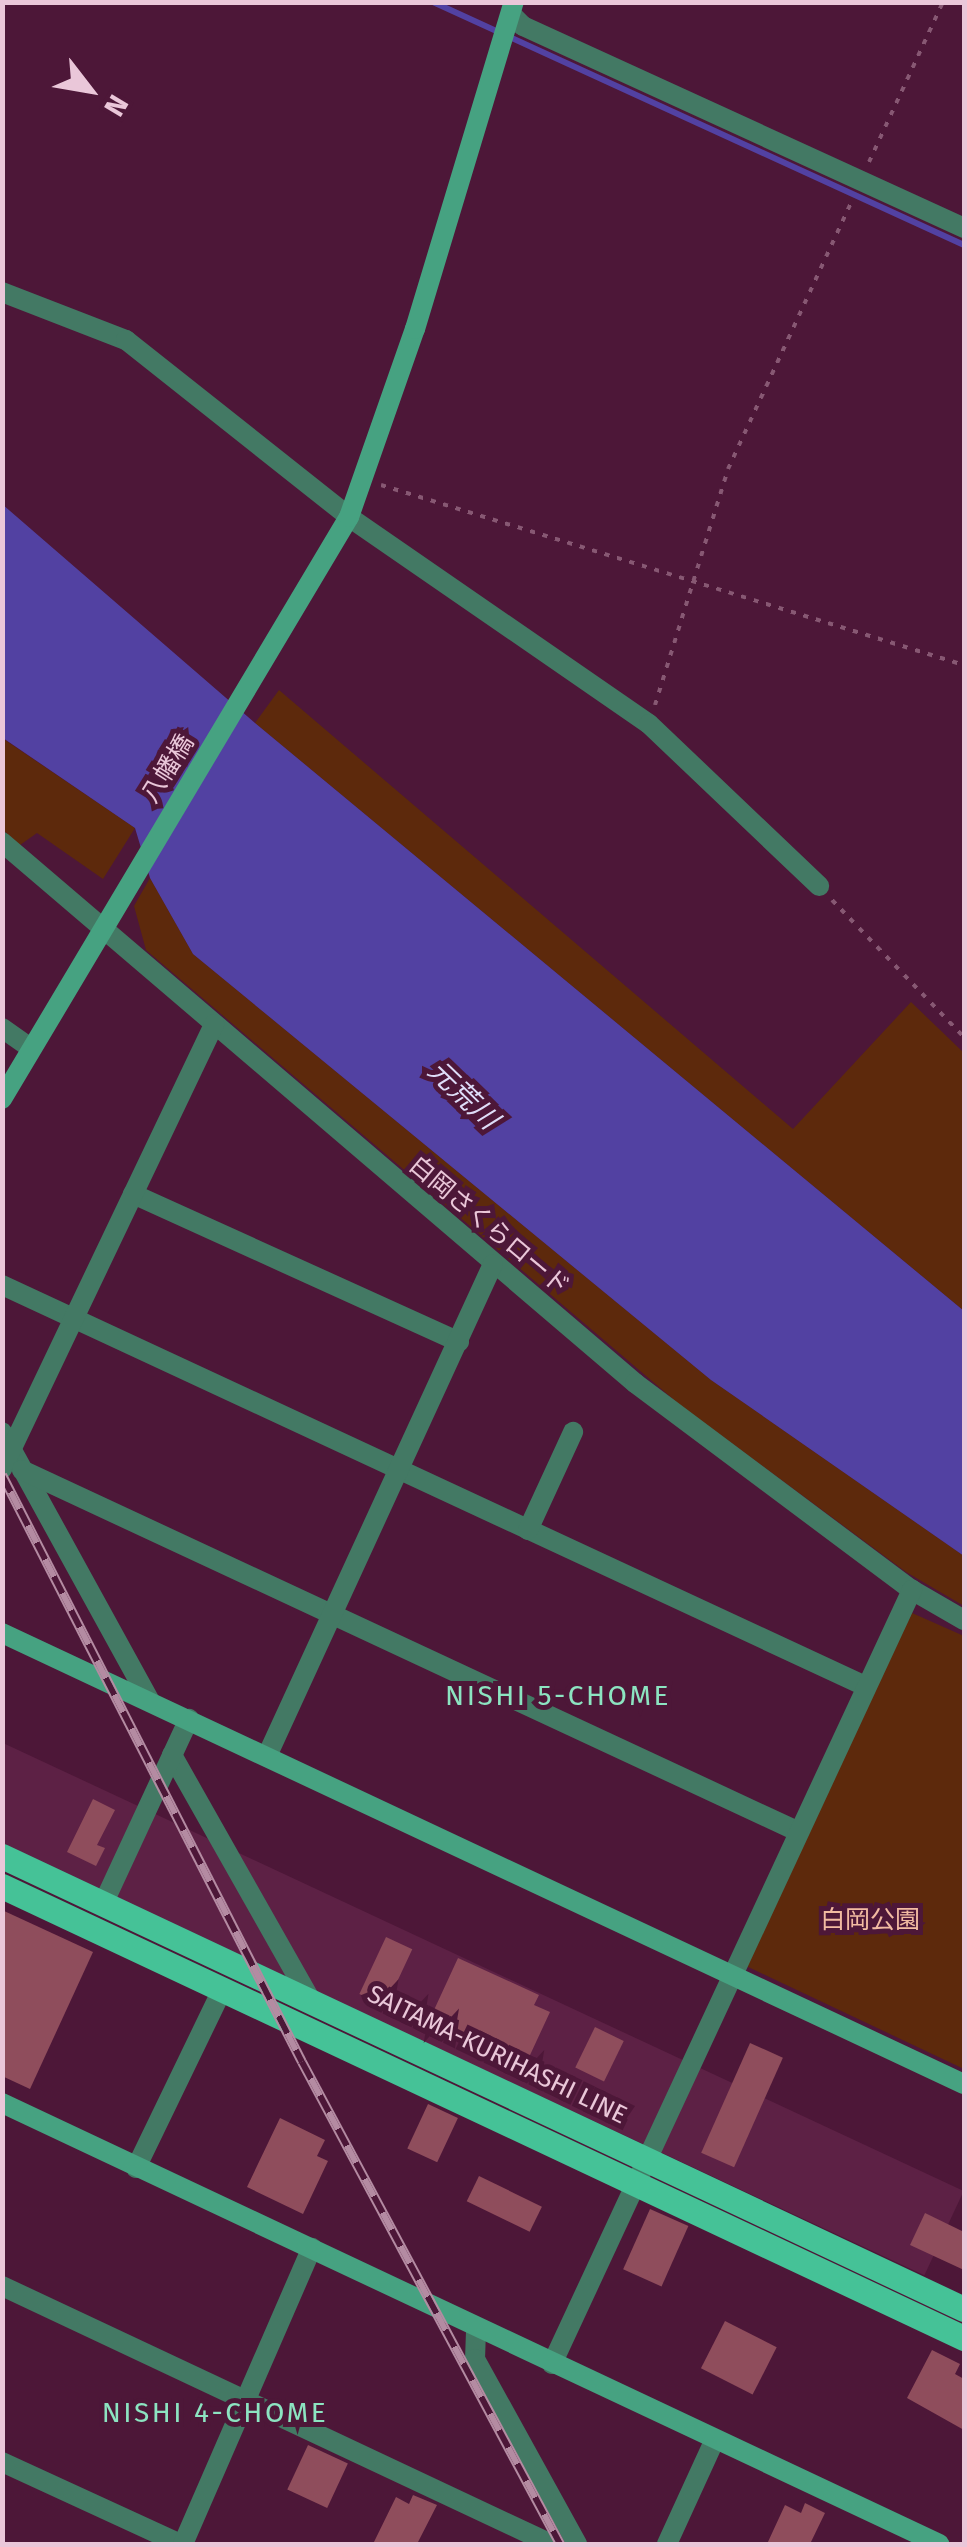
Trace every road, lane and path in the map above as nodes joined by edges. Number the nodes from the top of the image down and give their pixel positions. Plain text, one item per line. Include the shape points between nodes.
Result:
1 (943, 2) edge
2 (507, 6) edge
3 (861, 180) junction
4 (964, 228) edge
5 (2, 292) edge
6 (362, 479) junction
7 (349, 516) junction
8 (695, 581) junction
9 (964, 665) edge
10 (649, 724) junction
11 (2, 842) edge
12 (818, 886) joint
13 (100, 925) junction
14 (214, 1024) junction
15 (2, 1028) edge
16 (964, 1036) edge
17 (31, 1048) junction
18 (2, 1098) edge
19 (133, 1194) junction
20 (494, 1264) junction
21 (2, 1286) edge
22 (74, 1319) junction
23 (458, 1342) junction
24 (573, 1432) dead end
25 (10, 1455) edge
26 (400, 1471) junction
27 (528, 1530) junction
28 (912, 1590) junction
29 (330, 1616) junction
30 (964, 1620) edge
31 (2, 1632) edge
32 (865, 1686) junction
33 (150, 1701) junction
34 (188, 1719) junction
35 (172, 1755) junction
36 (266, 1756) junction
37 (799, 1832) junction
38 (2, 1856) edge
39 (2, 1886) edge
40 (104, 1902) junction
41 (730, 1978) junction
42 (224, 1988) junction
43 (309, 1997) junction
44 (964, 2084) edge
45 (2, 2103) edge
46 (136, 2168) junction
47 (644, 2174) junction
48 (312, 2248) junction
49 (2, 2286) edge
50 (964, 2310) edge
51 (476, 2331) junction
52 (964, 2338) edge
53 (552, 2364) junction
54 (248, 2396) junction
55 (715, 2439) junction
56 (2, 2462) edge
57 (182, 2544) edge
58 (551, 2544) edge
59 (577, 2544) edge
60 (667, 2544) edge
61 (939, 2544) edge

1 - 3 path
2 - 3 street via 523,26
2 - 6 street, 八幡橋 via 415,330
3 - 4 street
3 - 8 path via 728,468
5 - 7 street via 126,340
6 - 7 street, 八幡橋
6 - 8 path
7 - 10 street
7 - 13 street, 八幡橋
8 - 9 path
8 - 10 path
10 - 12 street
11 - 13 street, 白岡さくらロード
12 - 16 path
13 - 14 street, 白岡さくらロード
13 - 17 street, 八幡橋
14 - 19 street
14 - 20 street, 白岡さくらロード
15 - 17 street
17 - 18 street, 八幡橋
19 - 22 street
19 - 23 street
20 - 23 street
20 - 28 street, 白岡さくらロード via 635,1383
21 - 22 street
22 - 25 street
22 - 26 street
23 - 26 street
24 - 27 street
25 - 29 street
25 - 33 street
26 - 27 street
26 - 29 street
27 - 32 street
28 - 30 street, 白岡さくらロード
28 - 32 street
29 - 36 street
29 - 37 street
31 - 33 street
32 - 37 street
33 - 34 street
34 - 35 street
34 - 36 street
35 - 40 street
35 - 43 street
36 - 41 street
37 - 41 street
38 - 40 main road, SAITAMA-KURIHASHI LINE
39 - 42 main road, SAITAMA-KURIHASHI LINE
40 - 43 main road, SAITAMA-KURIHASHI LINE
41 - 44 street
41 - 47 street
42 - 46 street
42 - 47 main road, SAITAMA-KURIHASHI LINE
43 - 47 main road, SAITAMA-KURIHASHI LINE
45 - 46 street
46 - 48 street
47 - 50 main road, SAITAMA-KURIHASHI LINE
47 - 52 main road, SAITAMA-KURIHASHI LINE
47 - 53 street
48 - 51 street
48 - 54 street
49 - 54 street
51 - 53 street
51 - 59 street via 475,2359
53 - 55 street
54 - 57 street
54 - 58 street
55 - 60 street
55 - 61 street
56 - 57 street

